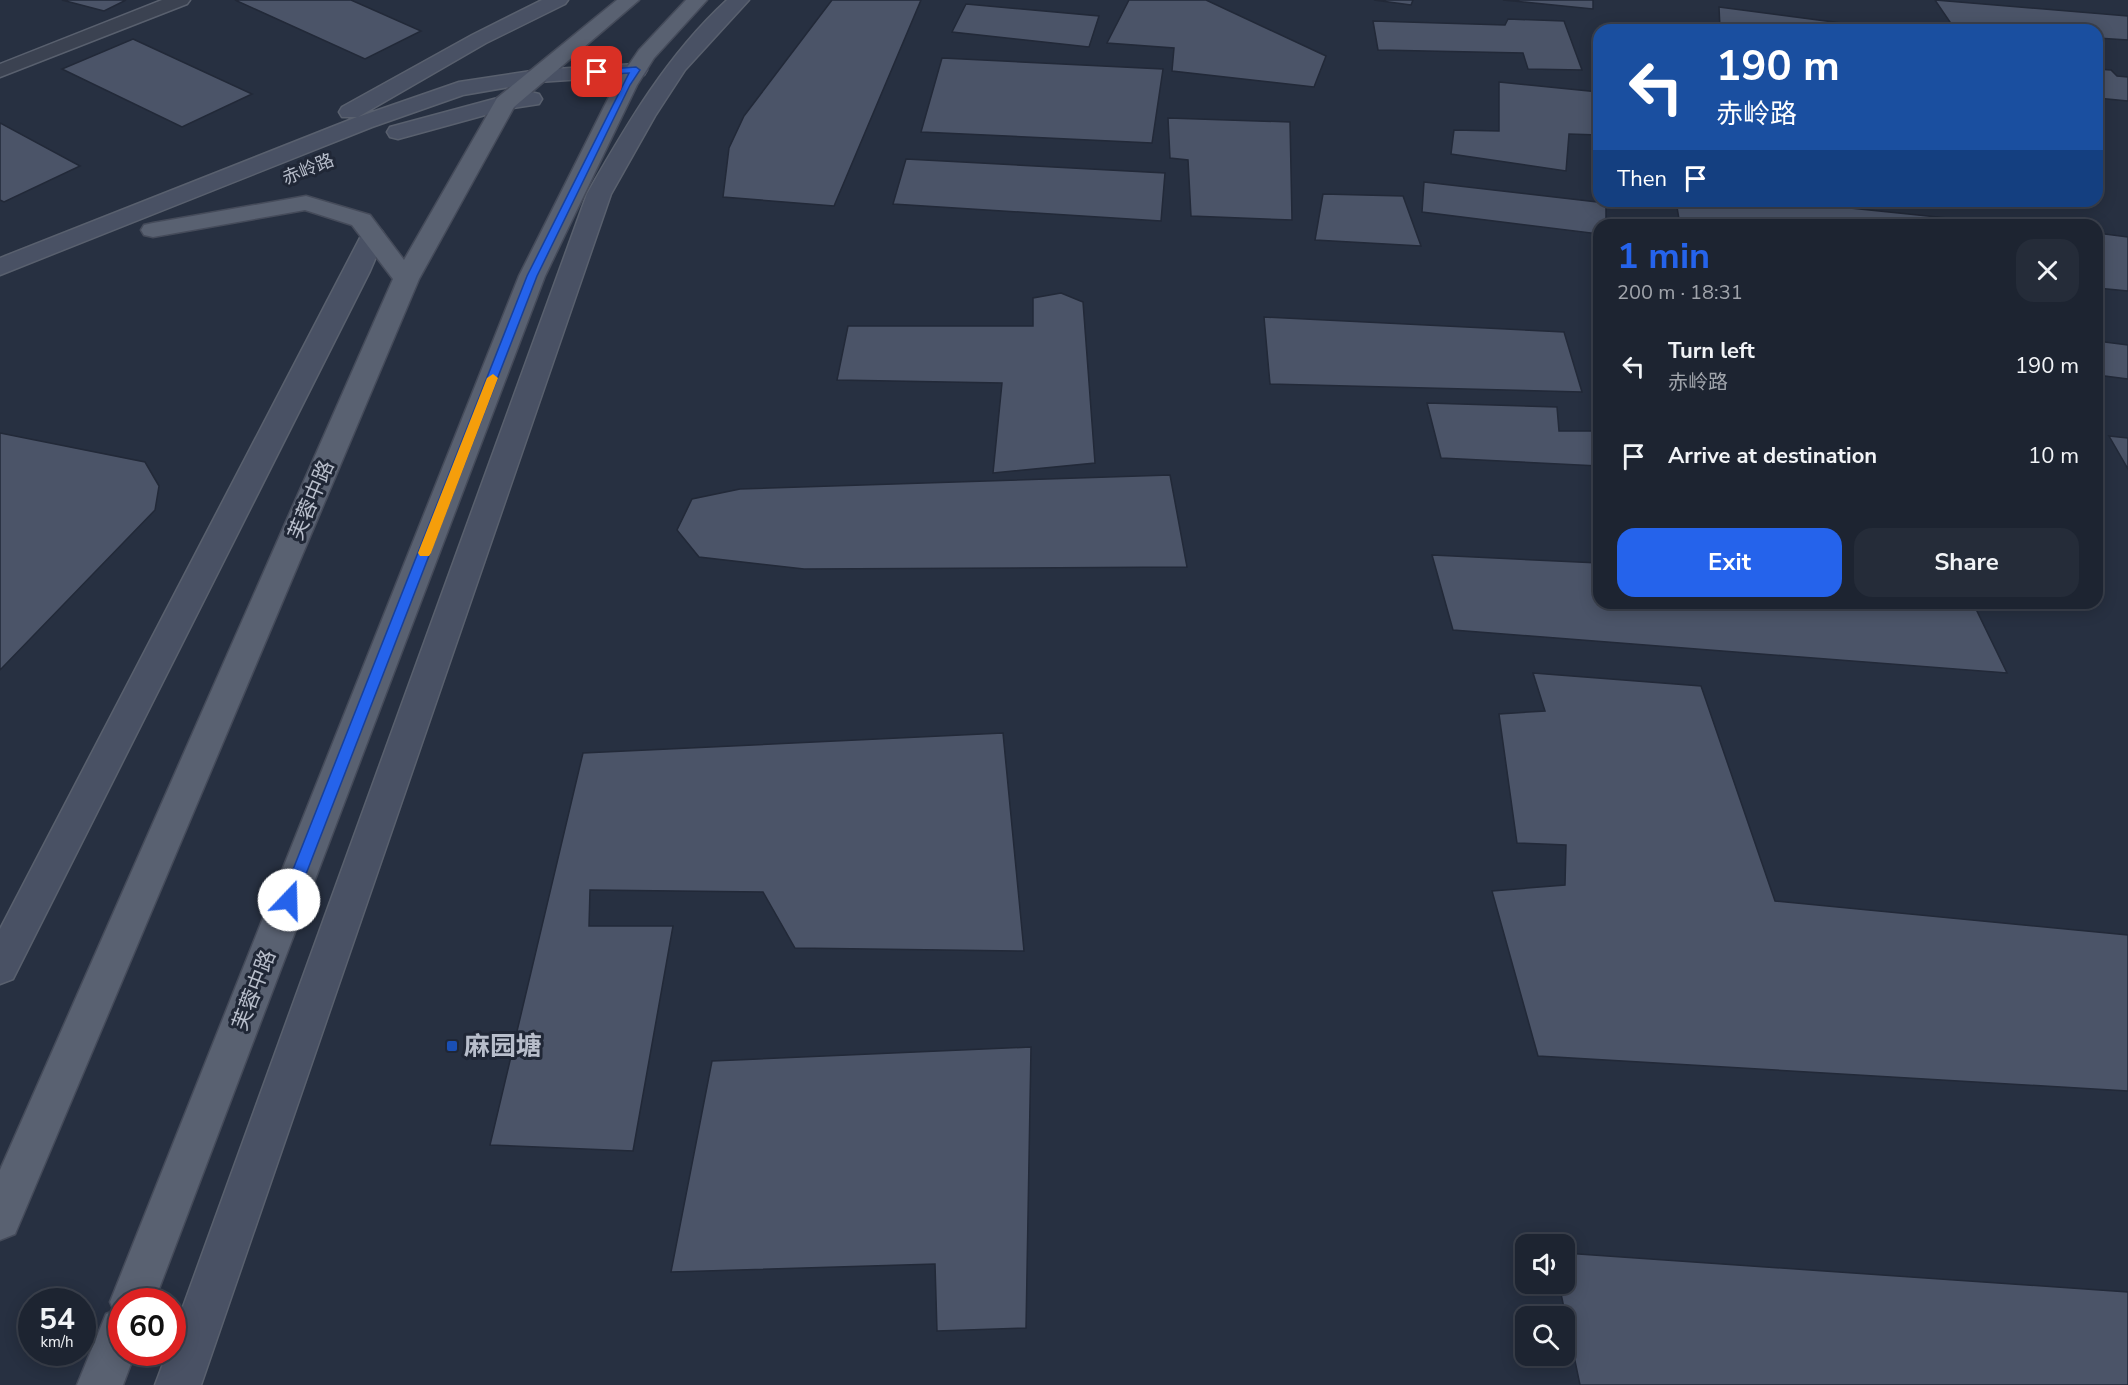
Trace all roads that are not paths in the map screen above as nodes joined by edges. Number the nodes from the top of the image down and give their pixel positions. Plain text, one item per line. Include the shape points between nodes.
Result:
1 (180, 0) edge
2 (558, 0) edge
3 (629, 0) edge
4 (697, 0) edge
5 (739, 0) edge
6 (0, 71) edge
7 (538, 76) junction
8 (631, 78) junction
9 (505, 103) junction
10 (266, 161) junction
11 (327, 161) dead end
12 (262, 187) dead end
13 (153, 230) junction
14 (373, 236) junction
15 (0, 267) edge
16 (406, 279) junction
17 (0, 288) edge
18 (0, 967) edge
19 (0, 1219) edge
20 (137, 1288) edge
21 (108, 1365) edge
22 (100, 1385) edge
23 (178, 1385) edge

1 - 6 street
2 - 10 street, 赤岭路 via 469,44
3 - 7 main road, 芙蓉中路
4 - 8 main road, 芙蓉中路 via 646,54
5 - 23 street via 678,62 599,194
7 - 8 street, 赤岭路
7 - 9 main road, 芙蓉中路
7 - 10 street, 赤岭路 via 459,89
8 - 9 street, 赤岭路
8 - 20 main road, 芙蓉中路 via 532,276
9 - 11 street, 赤岭路 via 402,130
9 - 16 main road, 芙蓉中路
10 - 15 street, 赤岭路
12 - 13 street, 赤岭路
13 - 14 main road via 306,203 361,220
13 - 17 street, 赤岭路
14 - 16 main road
14 - 18 street
16 - 19 main road, 芙蓉中路
21 - 22 main road

